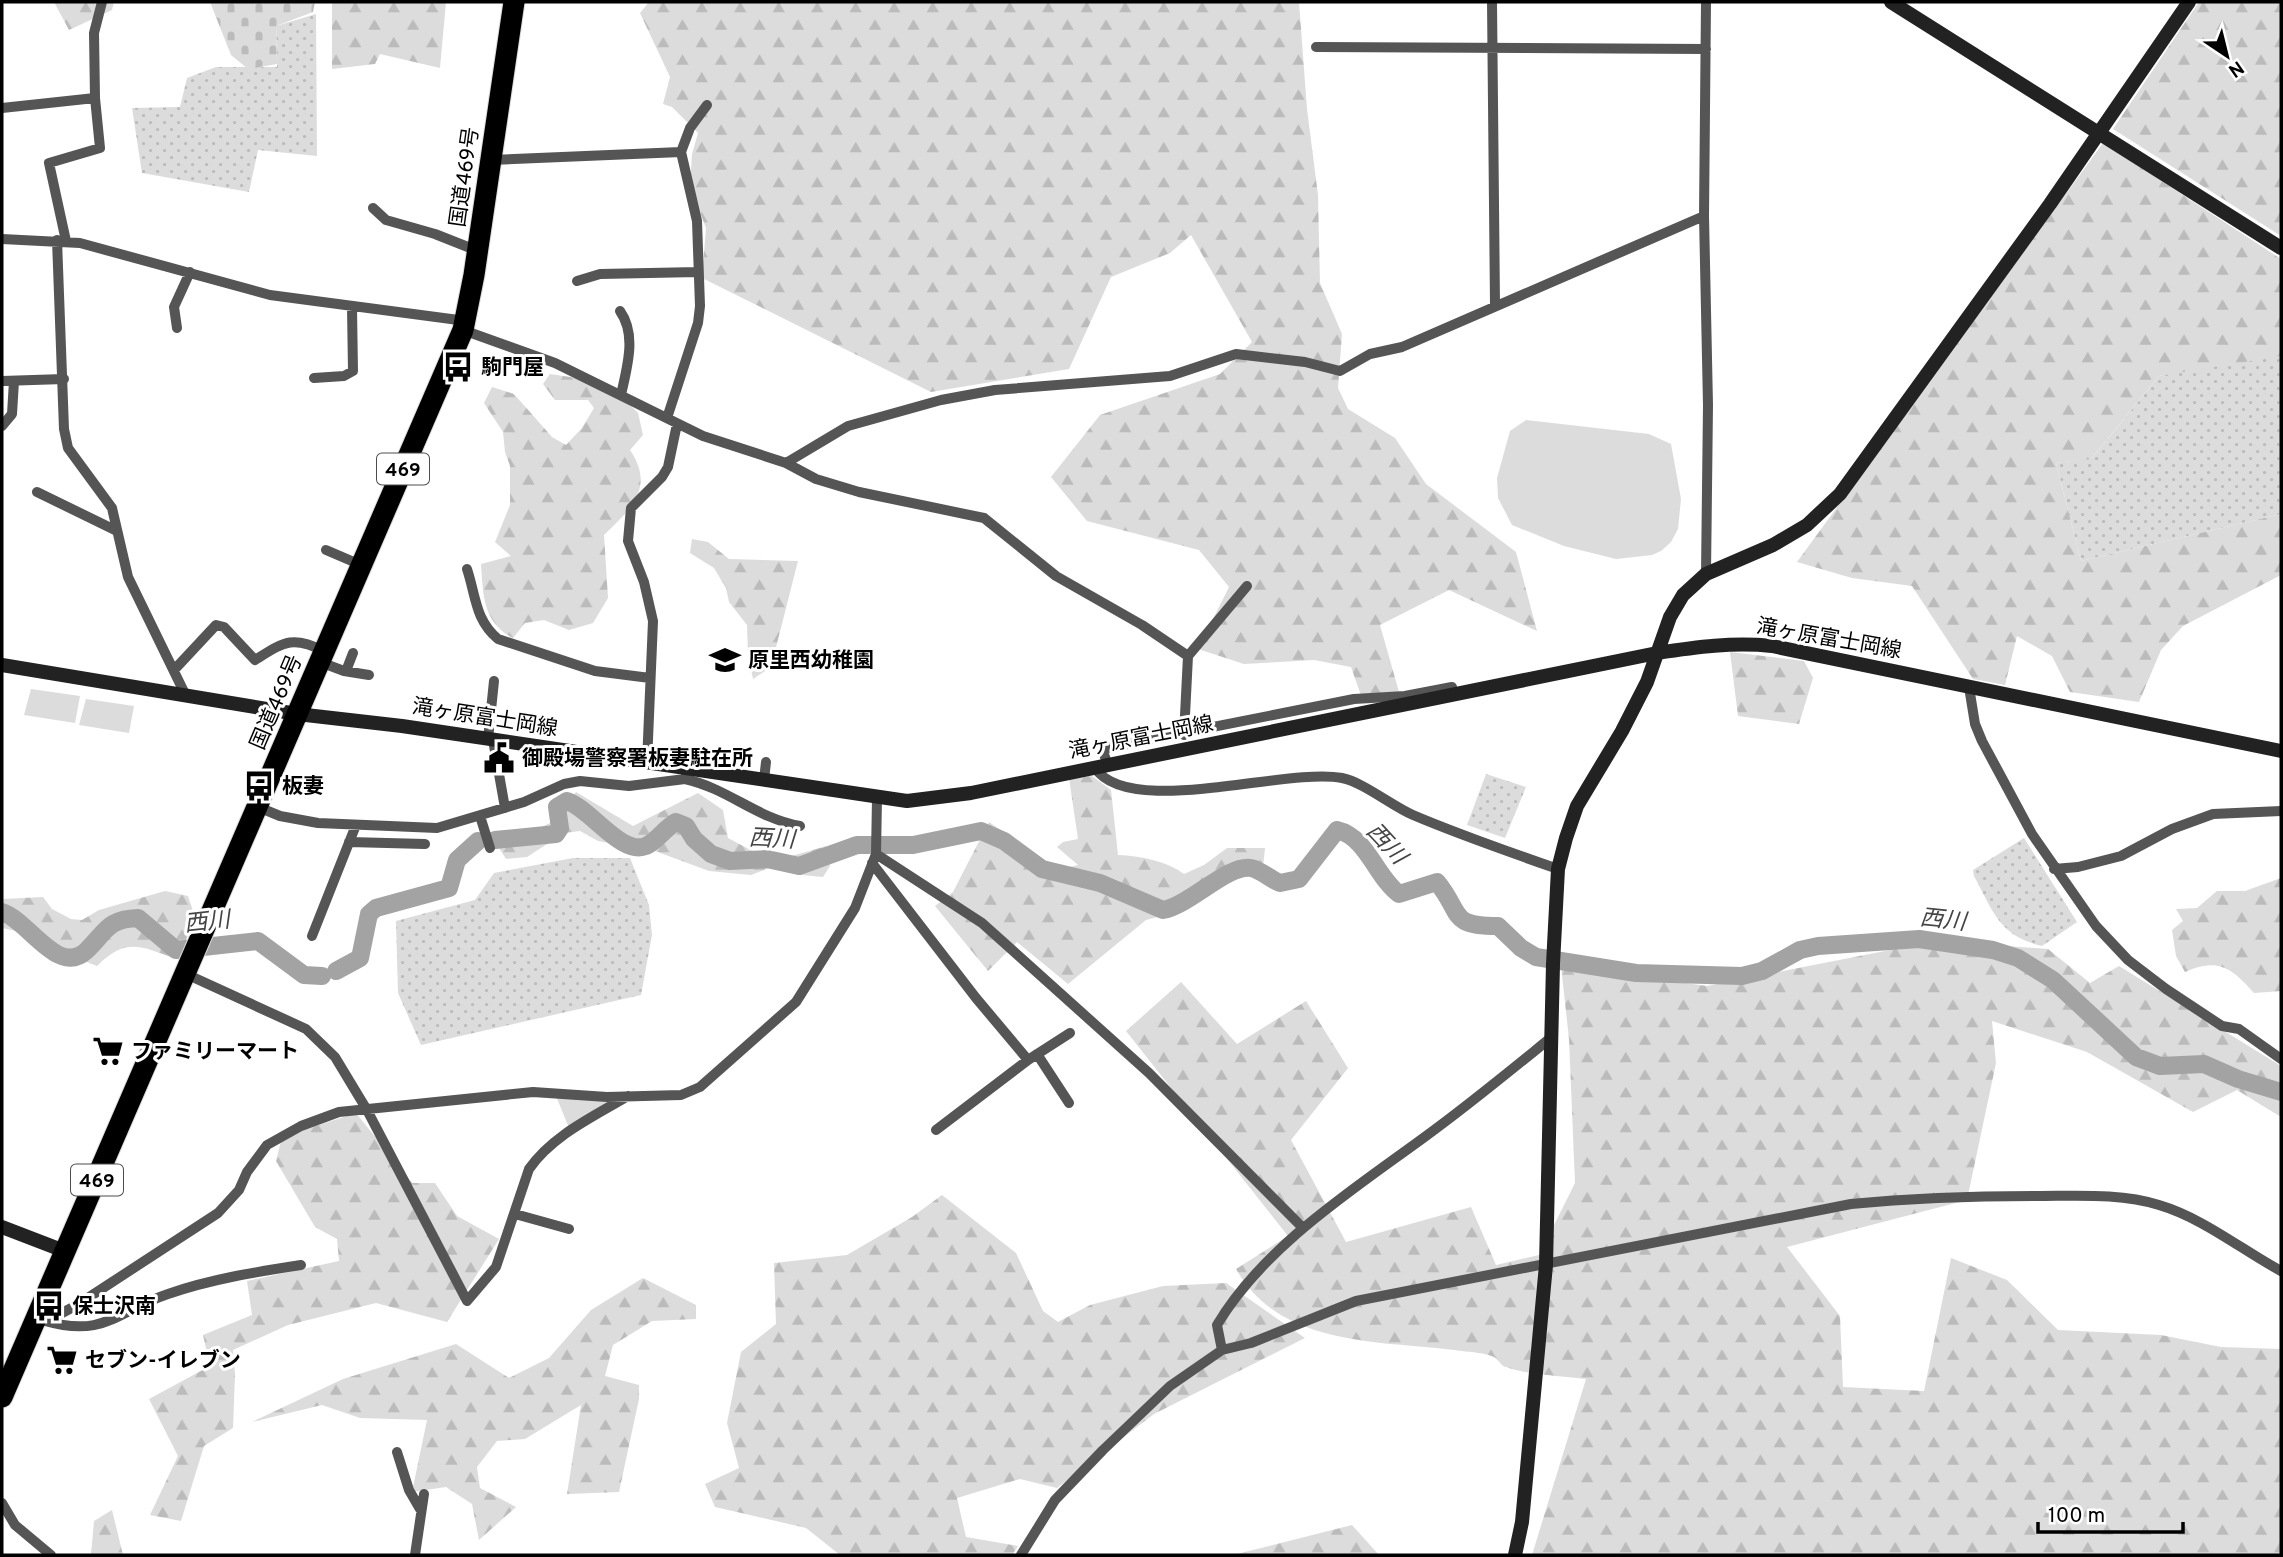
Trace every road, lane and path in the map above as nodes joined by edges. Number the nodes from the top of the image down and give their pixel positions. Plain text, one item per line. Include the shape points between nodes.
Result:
1 (102, 2) edge
2 (514, 2) edge
3 (1492, 2) edge
4 (1706, 2) edge
5 (1891, 2) edge
6 (2189, 2) edge
7 (1316, 47) dead end
8 (1492, 47) junction
9 (1706, 49) junction
10 (95, 98) junction
11 (707, 105) dead end
12 (2, 108) edge
13 (2098, 132) junction
14 (681, 152) junction
15 (491, 160) junction
16 (373, 208) dead end
17 (1704, 216) junction
18 (2, 239) edge
19 (61, 240) junction
20 (2281, 248) edge
21 (478, 251) junction
22 (190, 272) junction
23 (698, 272) junction
24 (577, 281) dead end
25 (1495, 305) junction
26 (352, 308) junction
27 (620, 311) dead end
28 (464, 326) junction
29 (177, 328) dead end
30 (314, 378) dead end
31 (64, 379) junction
32 (2, 381) edge
33 (14, 381) junction
34 (621, 395) junction
35 (672, 421) junction
36 (2, 426) edge
37 (786, 463) junction
38 (37, 492) dead end
39 (117, 531) junction
40 (326, 550) dead end
41 (361, 565) junction
42 (467, 569) dead end
43 (1706, 574) junction
44 (1247, 586) dead end
45 (353, 653) dead end
46 (1657, 653) junction
47 (1188, 656) junction
48 (322, 657) junction
49 (2, 666) edge
50 (174, 670) junction
51 (346, 671) junction
52 (369, 675) dead end
53 (650, 678) junction
54 (494, 681) dead end
55 (1452, 687) dead end
56 (1969, 687) junction
57 (186, 696) junction
58 (298, 714) junction
59 (1184, 735) junction
60 (490, 739) junction
61 (2281, 751) edge
62 (766, 762) dead end
63 (647, 763) junction
64 (1101, 766) junction
65 (686, 774) junction
66 (764, 780) junction
67 (877, 798) junction
68 (258, 807) junction
69 (505, 808) junction
70 (2281, 811) edge
71 (480, 816) junction
72 (356, 825) junction
73 (800, 826) dead end
74 (349, 842) junction
75 (425, 844) dead end
76 (491, 848) dead end
77 (874, 858) junction
78 (1558, 869) junction
79 (2054, 869) junction
80 (312, 936) dead end
81 (188, 968) junction
82 (1070, 1033) dead end
83 (1553, 1036) junction
84 (1033, 1057) junction
85 (2281, 1059) edge
86 (631, 1094) junction
87 (1069, 1104) dead end
88 (368, 1110) junction
89 (936, 1130) dead end
90 (515, 1214) junction
91 (2, 1227) edge
92 (1303, 1228) junction
93 (569, 1230) dead end
94 (66, 1252) junction
95 (301, 1265) dead end
96 (1546, 1265) junction
97 (2281, 1271) edge
98 (42, 1320) junction
99 (1222, 1350) junction
100 (2, 1397) edge
101 (397, 1452) dead end
102 (424, 1494) dead end
103 (2, 1503) edge
104 (420, 1509) junction
105 (51, 1555) edge
106 (415, 1555) edge
107 (1021, 1555) edge
108 (1515, 1555) edge

1 - 10 street via 94,33
2 - 15 highway, 国道469号 / 469
3 - 8 street
4 - 9 street
5 - 13 street
6 - 13 street
7 - 8 street
8 - 9 street
8 - 25 street
9 - 17 street
10 - 12 street
10 - 19 street via 100,148 49,163
11 - 14 street via 690,128
13 - 20 street
13 - 43 street via 1840,494 1807,525
14 - 15 street
14 - 23 street via 697,221
15 - 21 highway, 国道469号 / 469
16 - 21 street via 386,220
17 - 25 street
17 - 43 street
18 - 19 street
19 - 22 street via 124,252
19 - 31 street
21 - 28 highway, 国道469号 / 469
22 - 26 street via 270,295
22 - 29 street via 174,307
23 - 24 street via 600,275
23 - 35 street via 698,323
25 - 37 street via 1402,346 1370,354 1340,371 1236,354 1170,376 995,390 848,426
26 - 28 street
26 - 30 street via 353,371
27 - 34 street via 630,336
28 - 34 street
28 - 41 highway, 国道469号 / 469
31 - 33 street
31 - 39 street via 68,448 105,497
32 - 33 street
33 - 36 street via 12,414
34 - 35 street
35 - 37 street via 702,436
35 - 53 street via 668,467 631,509 628,541 653,621
37 - 47 street via 816,479 859,492 984,517 1056,576
38 - 39 street
39 - 50 street via 128,577
40 - 41 street
41 - 48 highway, 国道469号 / 469
42 - 53 street via 479,618 498,639 595,671
43 - 46 street via 1683,595
44 - 47 street
45 - 51 street
46 - 56 street, 滝ヶ原富士岡線 via 1706,645 1760,645
46 - 64 street, 滝ヶ原富士岡線
46 - 78 street via 1622,731 1577,806
47 - 59 street
48 - 50 street via 304,642 290,641 255,660 224,627 216,625
48 - 51 street
48 - 58 highway, 国道469号 / 469
49 - 57 street, 滝ヶ原富士岡線
50 - 57 street
51 - 52 street
53 - 63 street
54 - 60 street
55 - 59 street via 1354,699
56 - 61 street, 滝ヶ原富士岡線
56 - 79 street via 1982,741
57 - 58 street, 滝ヶ原富士岡線
58 - 60 street, 滝ヶ原富士岡線
58 - 68 highway, 国道469号 / 469
59 - 64 street via 1102,749
60 - 63 street, 滝ヶ原富士岡線
60 - 69 street
62 - 66 street
63 - 65 street, 滝ヶ原富士岡線
64 - 67 street, 滝ヶ原富士岡線 via 935,799
64 - 78 street via 1101,778 1117,786 1153,790 1343,778 1412,814
65 - 66 street, 滝ヶ原富士岡線
65 - 69 street via 629,786 572,782
65 - 73 street via 778,822
66 - 67 street, 滝ヶ原富士岡線
67 - 77 street
68 - 72 street via 318,823
68 - 81 highway, 国道469号 / 469
69 - 71 street
70 - 79 street via 2213,814 2121,856
71 - 72 street via 437,828
71 - 76 street
72 - 74 street
74 - 75 street
74 - 80 street
77 - 84 street via 976,998
77 - 86 street via 855,908 796,1002 700,1087 681,1095
77 - 92 street via 936,891 998,938 1149,1073
78 - 83 street
79 - 85 street via 2128,960 2197,1011 2222,1026 2239,1029
81 - 88 street via 306,1029 335,1057
81 - 94 highway, 国道469号 / 469
82 - 84 street
83 - 92 street
83 - 96 street
84 - 87 street
84 - 89 street
86 - 88 street via 533,1092
86 - 90 street via 538,1156 529,1169
88 - 90 street via 467,1301 496,1267
88 - 98 street via 339,1112 279,1136 267,1145 239,1190 218,1213 77,1305
90 - 93 street
91 - 94 street
92 - 99 street via 1229,1304 1217,1325
94 - 98 highway, 国道469号 / 469
95 - 98 street via 231,1276 166,1295 96,1326 69,1328
96 - 97 street via 1851,1204 1900,1198 2074,1196 2160,1205
96 - 99 street via 1356,1301
96 - 108 street
98 - 100 highway, 国道469号 / 469
99 - 107 street via 1170,1386 1103,1450 1055,1500
101 - 104 street
102 - 104 street
103 - 105 street via 15,1525
104 - 106 street via 423,1518

